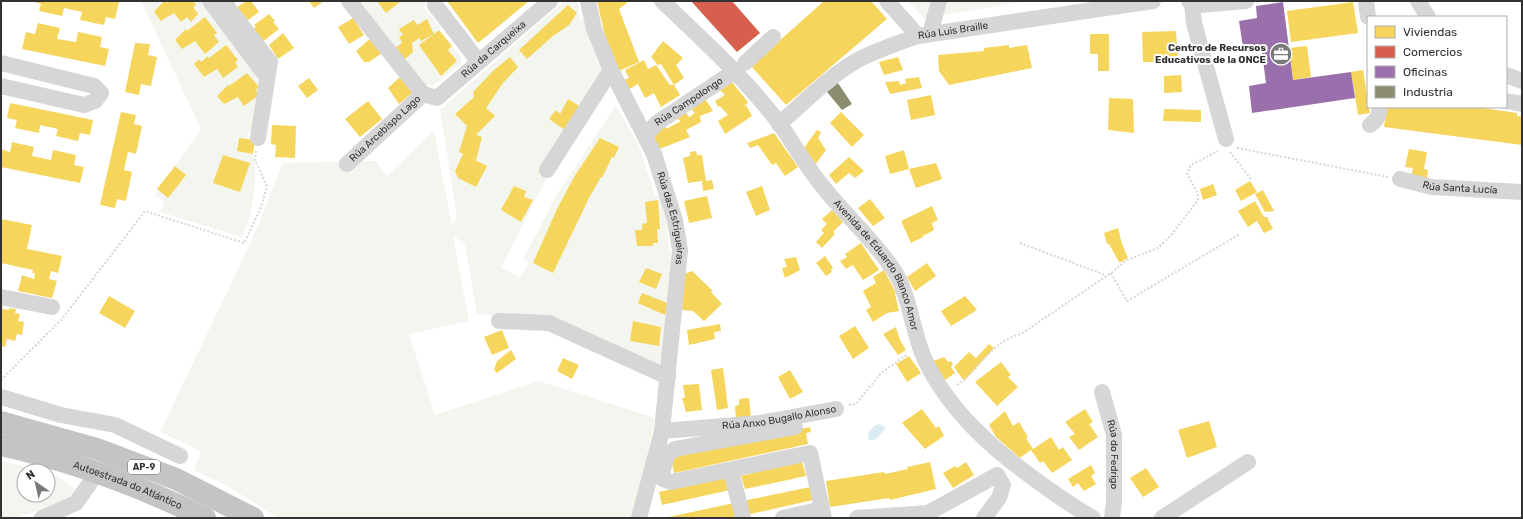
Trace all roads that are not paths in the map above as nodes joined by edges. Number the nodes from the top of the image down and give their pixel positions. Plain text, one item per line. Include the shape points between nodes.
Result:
1 (210, 1) edge
2 (223, 1) edge
3 (349, 1) edge
4 (550, 1) edge
5 (588, 1) edge
6 (662, 1) edge
7 (887, 1) edge
8 (939, 1) edge
9 (1153, 1) edge
10 (1246, 1) edge
11 (1366, 1) edge
12 (1418, 1) edge
13 (1190, 2) edge
14 (434, 5) dead end
15 (1368, 16) edge
16 (1427, 16) edge
17 (924, 35) junction
18 (773, 38) dead end
19 (479, 62) junction
20 (1, 63) edge
21 (740, 67) junction
22 (611, 70) junction
23 (263, 72) dead end
24 (1507, 75) edge
25 (1522, 81) edge
26 (1, 86) edge
27 (430, 96) junction
28 (1507, 101) edge
29 (1522, 104) edge
30 (1380, 108) edge
31 (779, 124) junction
32 (1370, 125) dead end
33 (645, 136) junction
34 (258, 138) road end
35 (1226, 139) road end
36 (347, 164) dead end
37 (547, 170) dead end
38 (1400, 179) road end
39 (1522, 192) edge
40 (1, 296) edge
41 (52, 307) dead end
42 (498, 321) dead end
43 (668, 377) junction
44 (1102, 392) dead end
45 (1, 397) edge
46 (836, 409) road end
47 (1, 422) edge
48 (795, 427) dead end
49 (662, 431) junction
50 (1, 445) edge
51 (180, 456) dead end
52 (1004, 456) junction
53 (1248, 462) dead end
54 (731, 471) junction
55 (1024, 472) junction
56 (998, 475) junction
57 (90, 483) dead end
58 (823, 513) edge
59 (42, 518) edge
60 (205, 518) edge
61 (253, 518) edge
62 (639, 518) edge
63 (743, 518) edge
64 (783, 518) edge
65 (857, 518) edge
66 (984, 518) edge
67 (1093, 518) edge
68 (1112, 518) edge
69 (1162, 518) edge

1 - 23 street
2 - 34 street via 270,62
3 - 27 street, Rúa Arcebispo Lago
4 - 19 street, Rúa da Carqueixa
5 - 22 street, Rúa das Estrigueiras via 594,29
6 - 21 street, Avenida de Eduardo Blanco Amor
7 - 17 street
8 - 17 street
9 - 17 street, Rúa Luis Braille
10 - 13 street via 1200,5
11 - 15 street
12 - 16 street
13 - 35 street
14 - 19 street
17 - 31 street, Rúa Luis Braille via 857,61 831,79
18 - 21 street, Rúa Campolongo
19 - 27 street, Rúa da Carqueixa
20 - 26 street via 94,86 101,93 95,101 84,105
21 - 31 street, Avenida de Eduardo Blanco Amor
21 - 33 street, Rúa Campolongo via 657,123
22 - 33 street, Rúa das Estrigueiras
22 - 37 street
24 - 25 street
27 - 36 street, Rúa Arcebispo Lago
28 - 29 street
30 - 32 street via 1376,122
31 - 52 street, Avenida de Eduardo Blanco Amor via 818,182 877,248 895,273 905,294 920,346 944,394 957,412
33 - 43 street, Rúa das Estrigueiras via 665,187 675,220 680,250
38 - 39 street, Rúa Santa Lucía via 1432,186
40 - 41 street
42 - 43 street via 549,323
43 - 49 street, Rúa das Estrigueiras
44 - 68 street, Rúa do Fedrigo via 1114,435
45 - 51 street via 61,415 115,425
46 - 49 street, Rúa Anxo Bugallo Alonso via 760,423
47 - 61 highway, AP-9 via 97,449 176,479
48 - 54 street via 675,450 666,455 662,474 671,482
49 - 62 street, Rúa das Estrigueiras
50 - 60 highway, Autoestrada do Atlántico / AP-9 via 92,470
52 - 55 street, Avenida de Eduardo Blanco Amor
52 - 56 street via 999,460 996,470
53 - 69 street
54 - 58 street via 810,453
54 - 63 street
55 - 56 street via 1010,480
55 - 67 street, Avenida de Eduardo Blanco Amor via 1080,512
56 - 65 street via 928,513
56 - 66 street via 1003,485 999,498
57 - 59 street via 76,503
58 - 64 street

